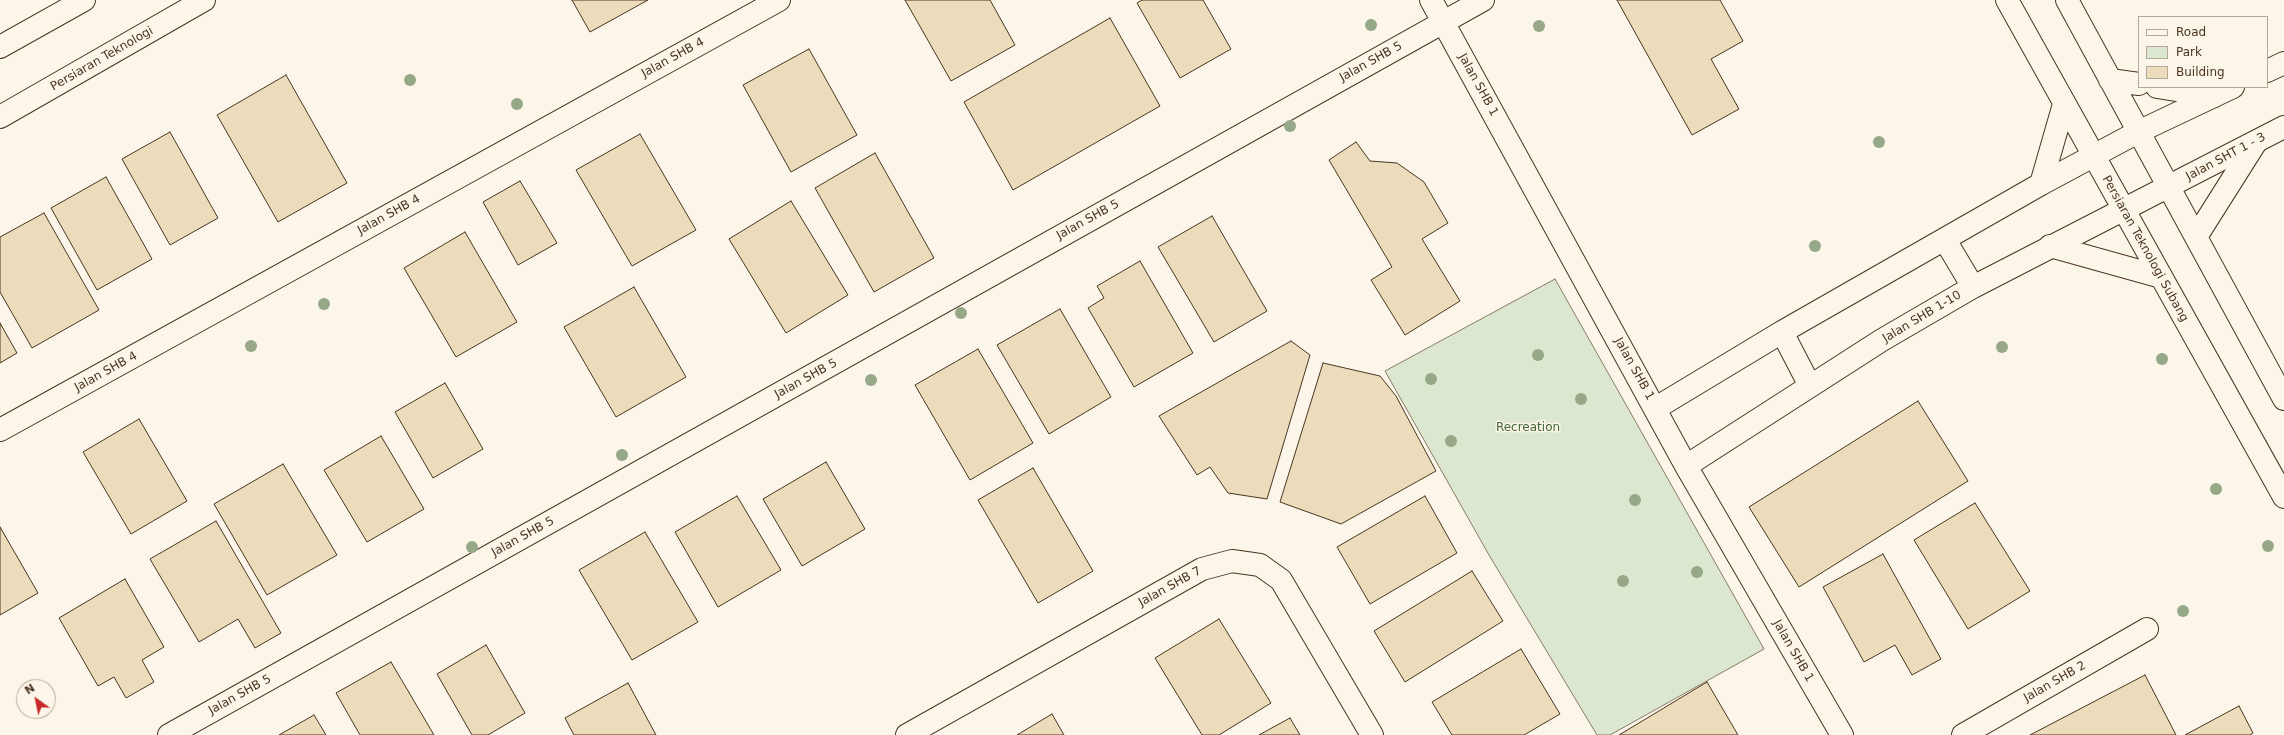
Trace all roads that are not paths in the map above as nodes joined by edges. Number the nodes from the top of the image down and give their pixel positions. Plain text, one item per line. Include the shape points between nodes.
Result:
1 (84, 0) edge
2 (204, 0) edge
3 (779, 0) edge
4 (1430, 0) edge
5 (1483, 0) edge
6 (2007, 0) edge
7 (2066, 0) edge
8 (1443, 22) junction
9 (0, 47) edge
10 (2284, 64) edge
11 (2268, 71) edge
12 (2110, 80) junction
13 (2138, 84) edge
14 (2174, 88) edge
15 (2224, 91) edge
16 (2064, 104) junction
17 (0, 117) edge
18 (2284, 127) edge
19 (2138, 132) junction
20 (2256, 142) junction
21 (2093, 156) junction
22 (2041, 184) junction
23 (2169, 188) junction
24 (2123, 209) junction
25 (2196, 237) junction
26 (1945, 240) junction
27 (2050, 246) junction
28 (2161, 277) junction
29 (1973, 287) junction
30 (1782, 332) junction
31 (1810, 386) junction
32 (2284, 400) edge
33 (1656, 408) junction
34 (0, 430) edge
35 (1686, 466) junction
36 (2284, 497) edge
37 (2147, 629) dead end
38 (169, 735) edge
39 (907, 735) edge
40 (1372, 735) edge
41 (1842, 735) edge
42 (1963, 735) edge

1 - 9 street
2 - 17 street, Persiaran Teknologi
3 - 34 street, Jalan SHB 4
4 - 8 street, Jalan SHB 1
5 - 8 street, Jalan SHB 5
6 - 16 street, Persiaran Teknologi Subang
7 - 12 street
8 - 33 street, Jalan SHB 1
8 - 38 street, Jalan SHB 5
10 - 11 street
12 - 13 street
12 - 19 street
14 - 15 street
15 - 19 street
16 - 21 street, Persiaran Teknologi Subang
16 - 22 street
18 - 20 street, Jalan SHT 1 - 3
19 - 21 street
19 - 23 street
20 - 23 street, Jalan SHT 1 - 3
20 - 25 street
21 - 22 street
21 - 24 street, Persiaran Teknologi Subang
22 - 26 street
23 - 24 street, Jalan SHB 1-10
23 - 25 street
24 - 27 street, Jalan SHB 1-10
24 - 28 street, Persiaran Teknologi Subang
25 - 32 street
26 - 29 street
26 - 30 street
27 - 28 street
27 - 29 street, Jalan SHB 1-10
28 - 36 street, Persiaran Teknologi Subang
29 - 31 street, Jalan SHB 1-10
30 - 31 street
30 - 33 street
31 - 35 street, Jalan SHB 1-10
33 - 35 street, Jalan SHB 1
35 - 41 street, Jalan SHB 1
37 - 42 street, Jalan SHB 2
39 - 40 street, Jalan SHB 7 via 1202,569 1232,561 1260,565 1281,580

